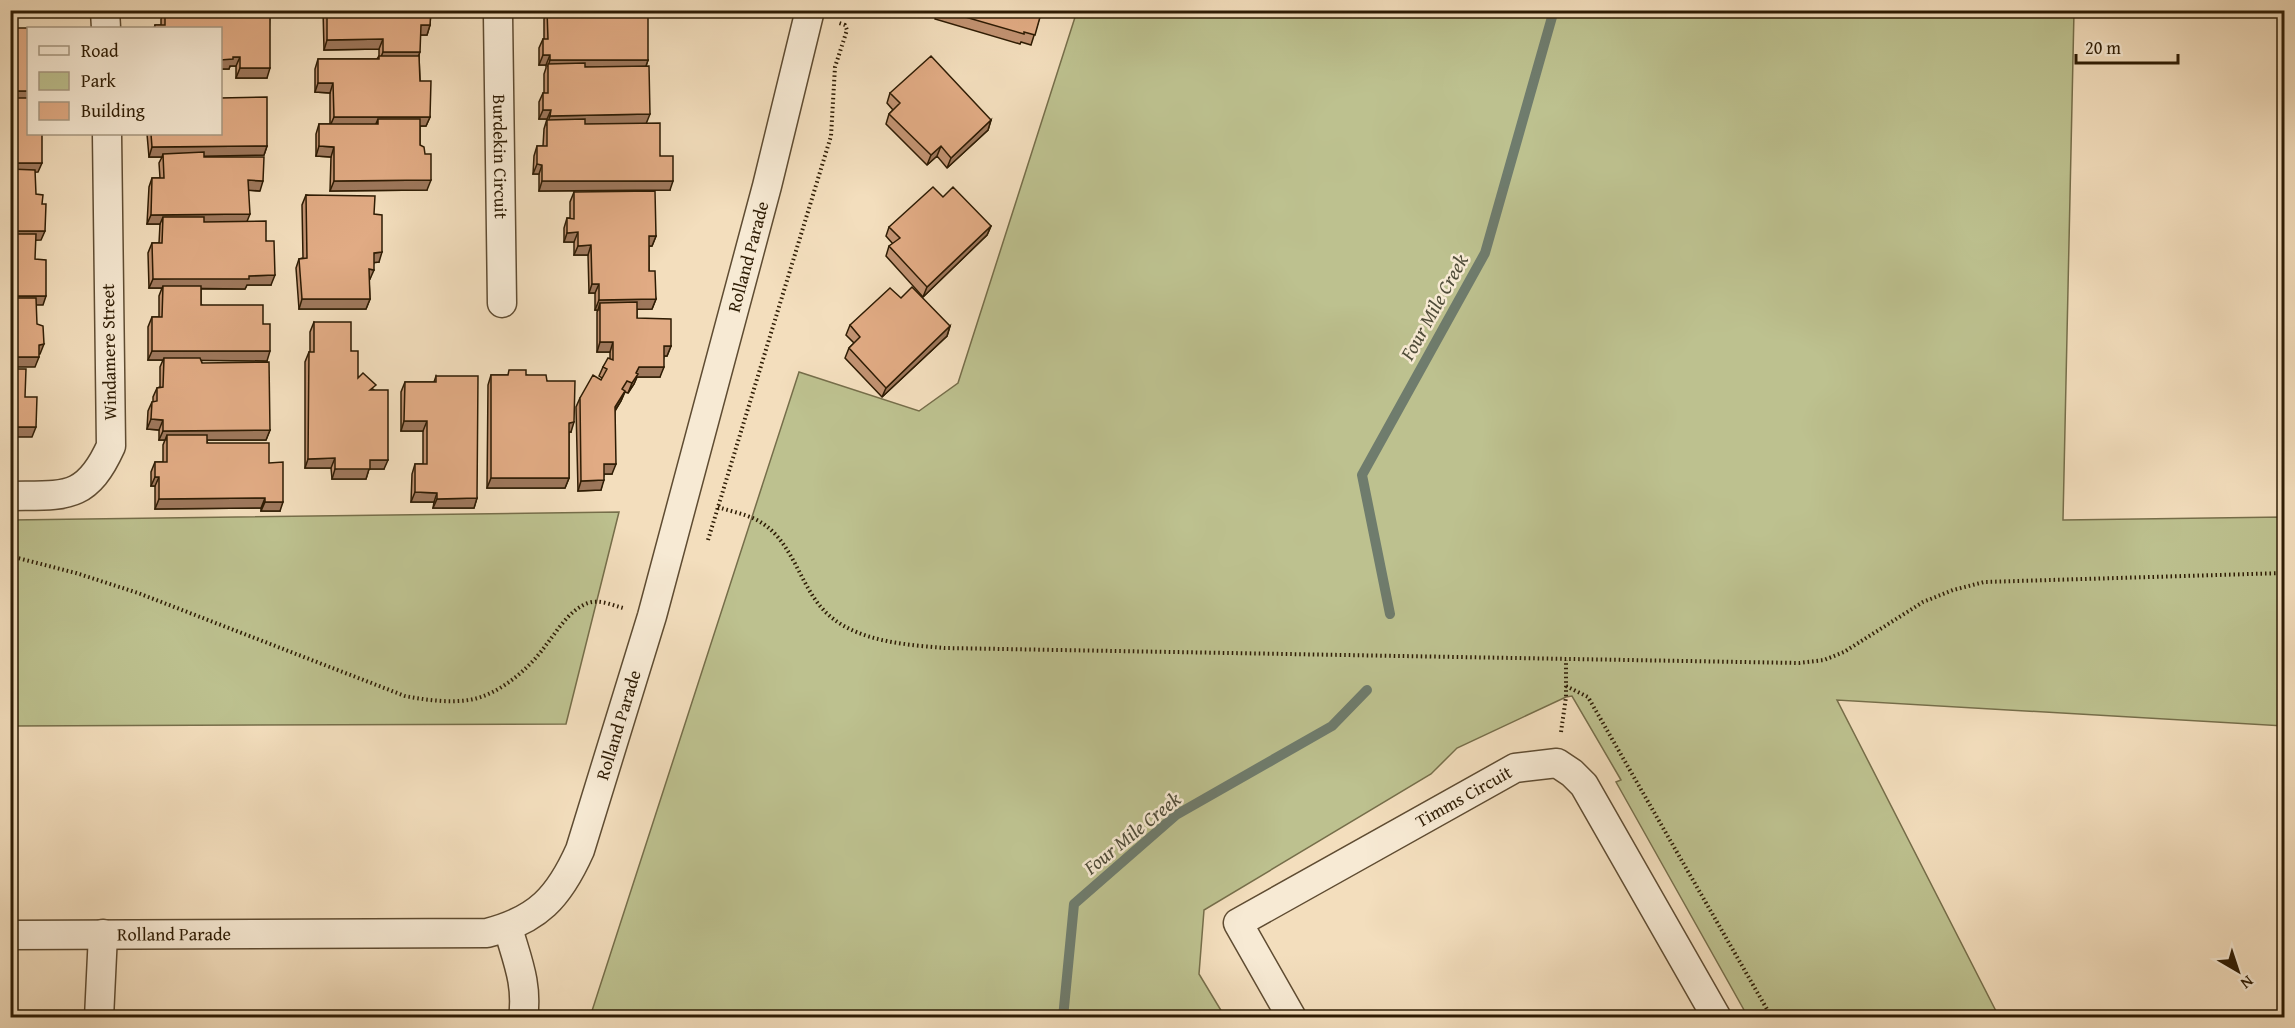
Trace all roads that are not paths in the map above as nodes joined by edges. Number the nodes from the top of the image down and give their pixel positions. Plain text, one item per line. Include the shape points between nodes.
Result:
1 (496, 10) edge
2 (106, 11) edge
3 (809, 13) edge
4 (106, 27) edge
5 (107, 135) edge
6 (502, 303) dead end
7 (10, 496) edge
8 (508, 928) junction
9 (103, 934) junction
10 (10, 935) edge
11 (99, 1017) edge
12 (523, 1017) edge
13 (1292, 1017) edge
14 (1717, 1017) edge

1 - 6 street, Burdekin Circuit
2 - 4 street
3 - 8 street, Rolland Parade via 652,616 580,850 556,894 536,913
5 - 7 street, Windamere Street via 111,446 100,470 80,490
8 - 9 street, Rolland Parade via 487,933
8 - 12 street via 524,981
9 - 10 street, Rolland Parade
9 - 11 street
13 - 14 street, Timms Circuit via 1238,923 1515,768 1557,763 1584,785

